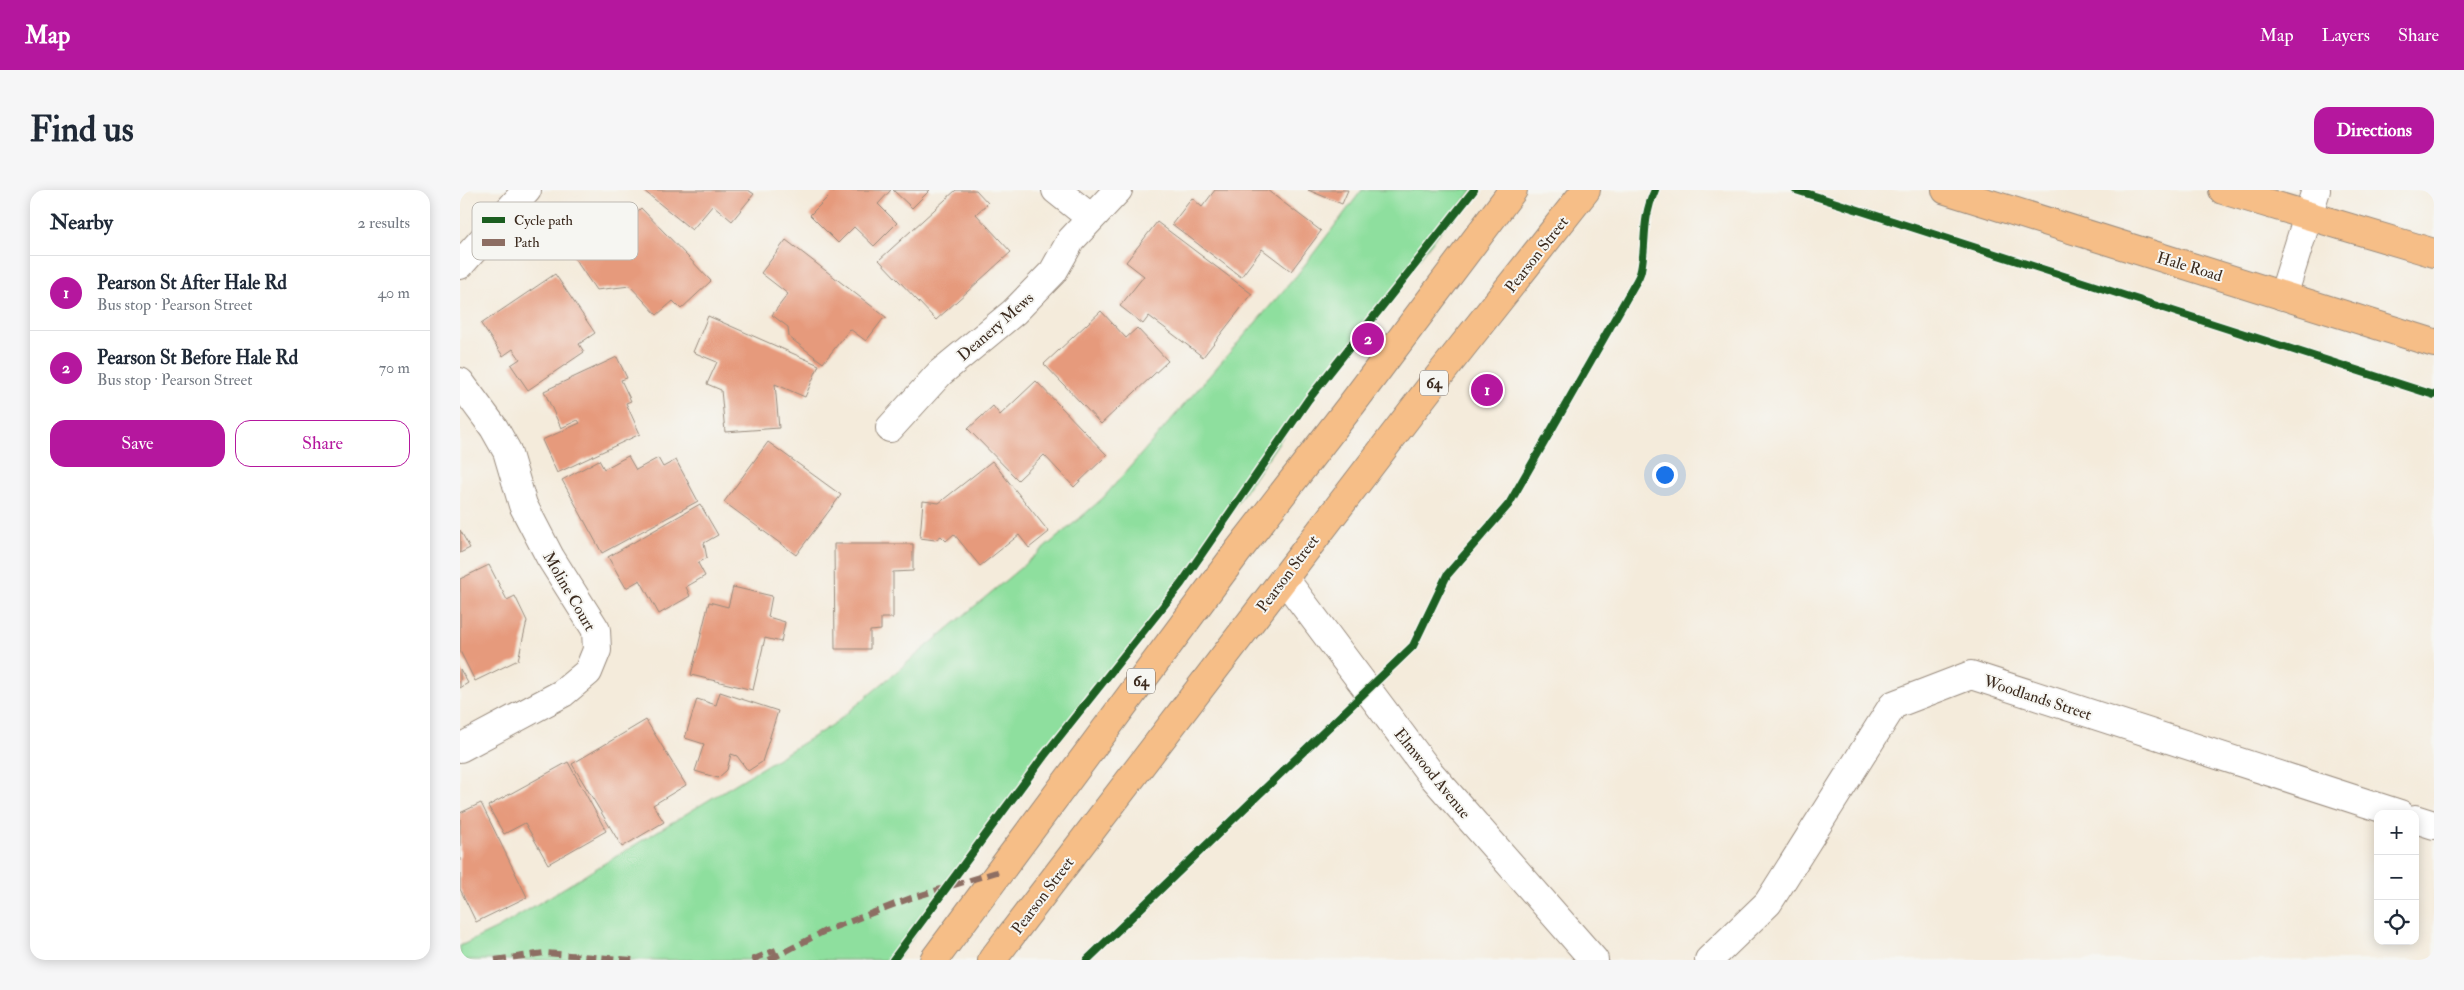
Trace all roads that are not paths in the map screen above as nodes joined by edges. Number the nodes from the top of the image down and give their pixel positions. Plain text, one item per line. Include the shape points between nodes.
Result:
1 (527, 190) edge
2 (1056, 190) edge
3 (1118, 190) edge
4 (1513, 190) edge
5 (1586, 190) edge
6 (1946, 190) edge
7 (2223, 190) edge
8 (516, 202) edge
9 (2312, 203) edge
10 (1092, 218) junction
11 (472, 252) edge
12 (2434, 253) edge
13 (460, 265) edge
14 (2283, 296) junction
15 (2434, 343) edge
16 (460, 382) edge
17 (890, 428) dead end
18 (1284, 578) junction
19 (460, 748) edge
20 (2388, 810) edge
21 (2419, 820) edge
22 (2434, 825) edge
23 (934, 960) edge
24 (992, 960) edge
25 (1594, 960) edge
26 (1710, 960) edge

1 - 8 street
2 - 10 street
3 - 10 street, Deanery Mews
4 - 23 main road, 64 via 1232,559
5 - 18 main road, Pearson Street / 64
6 - 14 main road, Hale Road
7 - 9 main road
9 - 12 main road
9 - 14 street
10 - 17 street, Deanery Mews via 1071,240 1057,266 1014,312 940,373
11 - 13 street
14 - 15 main road, Hale Road
16 - 19 street, Moline Court via 507,450 523,505 550,557 596,630 597,650 588,672 563,693
18 - 24 main road, Pearson Street / 64
18 - 25 street, Elmwood Avenue via 1430,773
20 - 26 street, Woodlands Street via 1971,675 1892,705 1768,903
21 - 22 street

